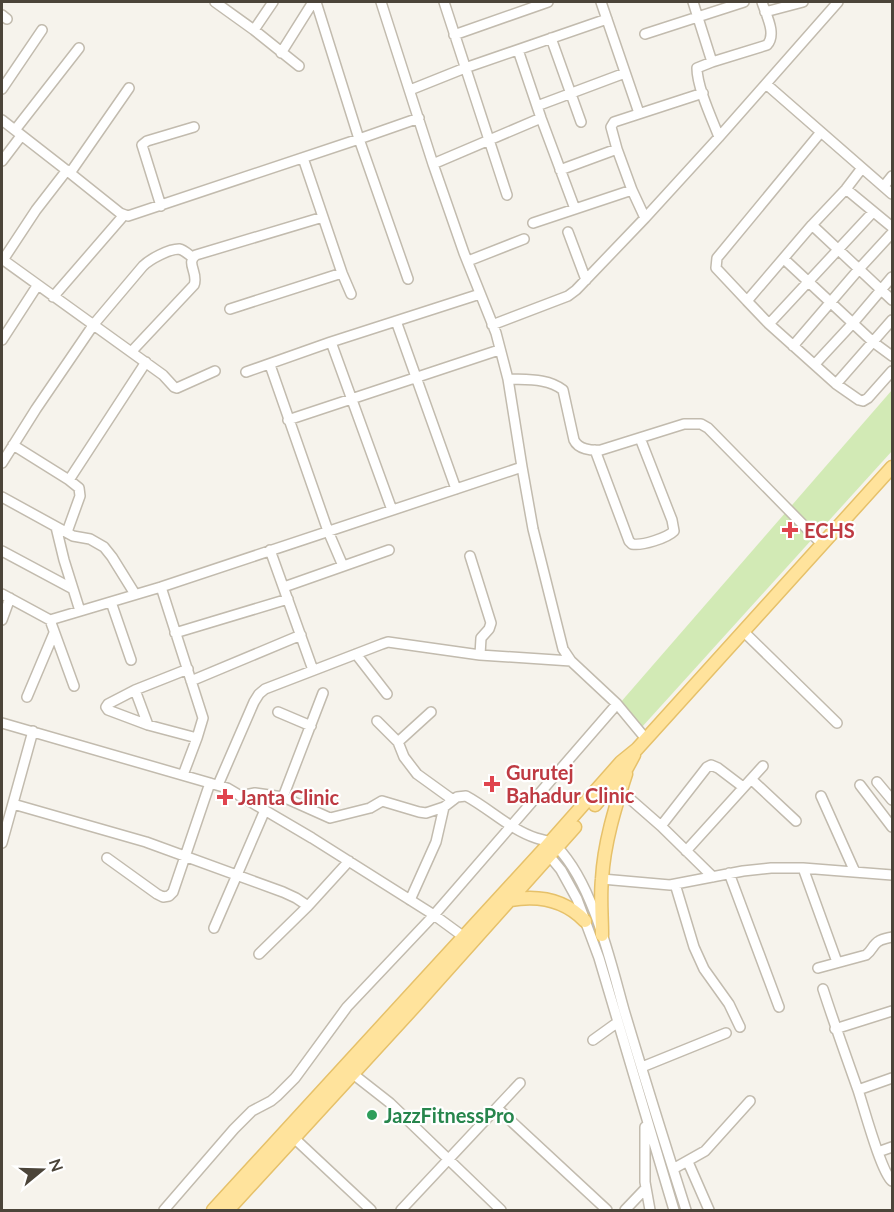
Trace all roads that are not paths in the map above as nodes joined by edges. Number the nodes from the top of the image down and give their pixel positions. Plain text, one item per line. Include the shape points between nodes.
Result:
1 (215, 2) edge
2 (273, 2) edge
3 (315, 2) edge
4 (381, 2) edge
5 (444, 2) edge
6 (548, 2) edge
7 (601, 2) edge
8 (693, 2) edge
9 (744, 2) edge
10 (762, 2) edge
11 (803, 2) edge
12 (838, 2) edge
13 (228, 6) edge
14 (765, 12) junction
15 (698, 17) junction
16 (607, 19) junction
17 (42, 30) dead end
18 (254, 30) junction
19 (645, 34) dead end
20 (454, 35) junction
21 (551, 38) junction
22 (79, 48) dead end
23 (518, 50) junction
24 (282, 53) junction
25 (712, 62) junction
26 (299, 66) dead end
27 (465, 68) junction
28 (625, 73) junction
29 (766, 84) junction
30 (129, 88) dead end
31 (2, 89) edge
32 (410, 90) junction
33 (571, 93) junction
34 (703, 93) junction
35 (537, 106) junction
36 (639, 113) junction
37 (419, 118) junction
38 (541, 118) junction
39 (2, 120) edge
40 (581, 122) dead end
41 (194, 127) dead end
42 (821, 132) junction
43 (18, 133) junction
44 (719, 137) junction
45 (359, 139) junction
46 (489, 141) junction
47 (617, 149) junction
48 (303, 158) junction
49 (2, 161) edge
50 (433, 164) junction
51 (862, 168) junction
52 (560, 170) junction
53 (69, 172) junction
54 (892, 176) edge
55 (884, 186) junction
56 (632, 189) junction
57 (846, 189) junction
58 (892, 194) edge
59 (507, 195) dead end
60 (161, 206) junction
61 (575, 209) junction
62 (873, 212) junction
63 (124, 215) junction
64 (323, 217) junction
65 (645, 218) junction
66 (533, 223) dead end
67 (812, 225) junction
68 (892, 227) edge
69 (568, 232) dead end
70 (892, 233) edge
71 (524, 239) dead end
72 (838, 248) junction
73 (192, 257) junction
74 (784, 259) junction
75 (2, 260) edge
76 (468, 261) junction
77 (859, 269) junction
78 (342, 273) junction
79 (892, 277) edge
80 (408, 279) dead end
81 (586, 280) junction
82 (809, 282) junction
83 (37, 286) junction
84 (881, 290) junction
85 (351, 294) dead end
86 (480, 294) junction
87 (53, 297) junction
88 (892, 300) edge
89 (747, 301) junction
90 (830, 302) junction
91 (230, 309) dead end
92 (892, 320) edge
93 (396, 321) junction
94 (853, 323) junction
95 (94, 324) junction
96 (769, 324) junction
97 (492, 325) junction
98 (2, 340) edge
99 (331, 342) junction
100 (873, 342) junction
101 (793, 346) junction
102 (500, 350) junction
103 (132, 351) junction
104 (892, 356) edge
105 (146, 362) junction
106 (815, 364) junction
107 (270, 365) junction
108 (215, 371) dead end
109 (892, 371) edge
110 (246, 372) dead end
111 (416, 378) junction
112 (508, 379) junction
113 (836, 384) junction
114 (352, 399) junction
115 (288, 420) junction
116 (640, 438) junction
117 (13, 444) junction
118 (595, 450) junction
119 (2, 463) edge
120 (522, 467) junction
121 (892, 467) edge
122 (69, 480) junction
123 (456, 489) junction
124 (2, 498) edge
125 (392, 510) junction
126 (56, 527) junction
127 (328, 531) junction
128 (67, 532) junction
129 (822, 544) junction
130 (270, 550) junction
131 (389, 550) dead end
132 (2, 551) edge
133 (470, 556) dead end
134 (343, 566) junction
135 (160, 587) junction
136 (284, 587) junction
137 (73, 589) junction
138 (135, 594) junction
139 (6, 596) edge
140 (288, 599) junction
141 (111, 602) junction
142 (80, 611) junction
143 (2, 620) edge
144 (50, 620) junction
145 (743, 632) junction
146 (54, 633) junction
147 (175, 633) junction
148 (301, 635) junction
149 (356, 654) junction
150 (480, 655) junction
151 (131, 660) dead end
152 (571, 661) junction
153 (188, 669) junction
154 (313, 670) junction
155 (191, 681) junction
156 (74, 686) dead end
157 (135, 690) junction
158 (323, 693) dead end
159 (387, 694) dead end
160 (27, 697) dead end
161 (617, 704) junction
162 (278, 712) dead end
163 (431, 712) dead end
164 (377, 721) dead end
165 (2, 723) edge
166 (837, 723) dead end
167 (148, 725) junction
168 (311, 726) junction
169 (33, 731) junction
170 (197, 738) junction
171 (646, 739) junction
172 (398, 742) junction
173 (637, 749) junction
174 (763, 766) dead end
175 (627, 768) junction
176 (183, 775) junction
177 (751, 779) junction
178 (877, 782) dead end
179 (214, 784) junction
180 (860, 785) dead end
181 (743, 787) junction
182 (621, 791) junction
183 (240, 796) junction
184 (821, 796) dead end
185 (283, 797) junction
186 (453, 800) junction
187 (892, 800) edge
188 (13, 804) junction
189 (444, 807) junction
190 (265, 810) junction
191 (796, 821) dead end
192 (512, 826) junction
193 (662, 826) junction
194 (892, 827) edge
195 (2, 843) edge
196 (550, 848) junction
197 (686, 851) junction
198 (185, 856) junction
199 (108, 858) dead end
200 (349, 861) junction
201 (803, 868) junction
202 (855, 872) junction
203 (729, 873) junction
204 (237, 875) junction
205 (892, 875) edge
206 (713, 877) junction
207 (602, 879) junction
208 (675, 884) junction
209 (410, 900) junction
210 (510, 900) junction
211 (308, 906) junction
212 (434, 915) junction
213 (585, 921) junction
214 (214, 927) dead end
215 (602, 935) junction
216 (464, 937) junction
217 (892, 937) edge
218 (259, 954) dead end
219 (608, 954) junction
220 (599, 958) junction
221 (837, 963) junction
222 (818, 968) dead end
223 (824, 989) dead end
224 (779, 1007) dead end
225 (892, 1011) edge
226 (618, 1023) junction
227 (740, 1027) dead end
228 (835, 1029) junction
229 (726, 1033) dead end
230 (593, 1040) dead end
231 (642, 1067) junction
232 (353, 1074) junction
233 (892, 1078) edge
234 (520, 1083) dead end
235 (858, 1090) junction
236 (750, 1101) dead end
237 (497, 1108) junction
238 (646, 1115) junction
239 (294, 1138) junction
240 (892, 1147) edge
241 (878, 1152) junction
242 (449, 1160) junction
243 (688, 1162) junction
244 (673, 1169) junction
245 (892, 1181) edge
246 (646, 1188) junction
247 (164, 1210) edge
248 (213, 1210) edge
249 (228, 1210) edge
250 (371, 1210) edge
251 (401, 1210) edge
252 (501, 1210) edge
253 (607, 1210) edge
254 (625, 1210) edge
255 (650, 1210) edge
256 (674, 1210) edge
257 (686, 1210) edge
258 (709, 1210) edge

1 - 13 street
2 - 18 street
3 - 24 street
3 - 45 street
4 - 32 street
5 - 20 street
6 - 20 street
7 - 16 street
8 - 15 street
9 - 15 street
10 - 14 street
11 - 14 street
12 - 29 street
13 - 18 street
14 - 25 street via 772,35 767,45
15 - 19 street
15 - 25 street
16 - 21 street
16 - 28 street
17 - 31 street
18 - 24 street
20 - 27 street
21 - 23 street
21 - 33 street
22 - 43 street
23 - 27 street
23 - 35 street
24 - 26 street
25 - 34 street via 697,68
27 - 32 street
27 - 46 street
28 - 33 street
28 - 36 street
29 - 42 street
29 - 44 street
30 - 53 street
32 - 37 street
33 - 35 street
33 - 40 street
34 - 36 street
34 - 44 street
35 - 38 street
36 - 47 street via 612,124
37 - 45 street
37 - 50 street
38 - 46 street
38 - 52 street
39 - 43 street
41 - 60 street via 142,145
42 - 51 street
42 - 89 street via 717,258 716,268
43 - 49 street
43 - 53 street
44 - 65 street
45 - 48 street
45 - 80 street
46 - 50 street
46 - 59 street
47 - 52 street
47 - 56 street
48 - 60 street
48 - 64 street
50 - 76 street
51 - 55 street
51 - 57 street
52 - 61 street
53 - 63 street
53 - 75 street via 36,210
54 - 55 street
55 - 58 street
56 - 61 street
56 - 65 street
57 - 62 street
57 - 67 street
60 - 63 street
61 - 66 street
62 - 68 street
62 - 72 street
63 - 87 street
64 - 73 street
64 - 78 street
65 - 81 street
67 - 72 street
67 - 74 street
69 - 81 street
70 - 77 street
71 - 76 street
72 - 77 street
72 - 82 street
73 - 95 street via 178,249 146,263
73 - 103 street via 194,285
74 - 82 street
74 - 89 street
75 - 83 street
76 - 86 street
77 - 84 street
77 - 90 street
78 - 85 street
78 - 91 street
79 - 84 street
81 - 97 street via 568,296
82 - 90 street
82 - 96 street
83 - 87 street
83 - 98 street
84 - 88 street
84 - 94 street
86 - 93 street
86 - 97 street
87 - 95 street
89 - 96 street
90 - 94 street
90 - 101 street
92 - 100 street
93 - 99 street
93 - 111 street
94 - 100 street
94 - 106 street
95 - 103 street
95 - 117 street
96 - 101 street
97 - 102 street
99 - 107 street
99 - 114 street
100 - 104 street
100 - 113 street
101 - 106 street
102 - 111 street
102 - 112 street
103 - 105 street
105 - 108 street via 175,388
105 - 122 street
106 - 113 street
107 - 110 street
107 - 115 street
109 - 113 street via 863,401
111 - 114 street
111 - 123 street
112 - 118 street via 540,380 563,390 576,444
112 - 120 street
114 - 115 street
114 - 125 street
115 - 127 street
116 - 118 street
116 - 118 street via 674,531 639,545 629,541
116 - 129 street via 692,423 708,428
117 - 119 street
117 - 122 street
120 - 123 street
120 - 152 street via 563,649
121 - 129 main road
122 - 128 street via 79,489 80,496
123 - 125 street
124 - 126 street
125 - 127 street
126 - 128 street
126 - 137 street
127 - 130 street
127 - 134 street
128 - 138 street via 104,547
129 - 145 main road
130 - 135 street
130 - 136 street
131 - 134 street
132 - 137 street
133 - 150 street via 491,623 481,638
134 - 136 street
135 - 138 street
135 - 147 street
136 - 140 street
137 - 142 street
138 - 141 street
139 - 143 street
139 - 144 street
140 - 147 street
140 - 148 street
141 - 142 street
141 - 151 street
142 - 144 street
144 - 146 street
145 - 166 street
145 - 171 main road
146 - 156 street
146 - 160 street
147 - 153 street
148 - 154 street
148 - 155 street
149 - 150 street via 388,642
149 - 154 street
149 - 159 street
150 - 152 street
152 - 161 street
153 - 155 street
153 - 157 street
154 - 179 street via 260,694
155 - 170 street via 203,718
157 - 167 street
157 - 167 street via 108,704 107,709
158 - 168 street
161 - 171 street
161 - 192 street
162 - 168 street
163 - 172 street
164 - 172 street
165 - 169 street
167 - 170 street
168 - 185 street
169 - 176 street
169 - 188 street
170 - 176 street
171 - 173 main road
172 - 186 street via 417,774
173 - 175 main road
173 - 196 main road via 621,762
174 - 177 street
175 - 182 main road
175 - 196 main road
176 - 179 street
177 - 181 street
177 - 191 street
178 - 187 street
179 - 183 street
179 - 198 street
180 - 194 street
181 - 193 street via 711,765
181 - 197 street
182 - 193 street
182 - 207 main road via 611,822
183 - 185 street via 255,793
183 - 190 street
184 - 202 street
185 - 189 street via 330,818 382,801 426,813
186 - 189 street
186 - 192 street via 466,796
188 - 195 street
188 - 198 street
189 - 209 street via 436,842
190 - 200 street
190 - 204 street
192 - 196 street
192 - 212 street
193 - 197 street
196 - 210 main road
196 - 213 street
196 - 215 street via 569,861
196 - 216 main road
197 - 206 street
198 - 199 street via 173,892 163,897
198 - 204 street
200 - 209 street
200 - 211 street
201 - 202 street
201 - 203 street
201 - 221 street
202 - 205 street
203 - 206 street
203 - 224 street
204 - 211 street via 284,892
204 - 214 street
206 - 208 street
207 - 208 street
207 - 215 main road
208 - 227 street via 694,947
209 - 212 street
210 - 213 main road via 525,897 560,903
210 - 232 main road
211 - 218 street
212 - 216 street
212 - 247 street via 347,1007 285,1090 252,1111
213 - 220 street
215 - 219 street
216 - 248 main road
217 - 221 street via 876,943 866,955
219 - 220 street
219 - 231 street
220 - 226 street
221 - 222 street
223 - 228 street
225 - 228 street
226 - 230 street
226 - 238 street
228 - 235 street
229 - 231 street
231 - 244 street
232 - 239 main road
232 - 242 street via 390,1103
233 - 235 street
234 - 237 street
235 - 241 street
236 - 243 street via 705,1152
237 - 242 street
237 - 253 street
238 - 246 street
238 - 256 street
239 - 249 main road
239 - 250 street
240 - 241 street
241 - 245 street
242 - 251 street
242 - 252 street
243 - 244 street
243 - 258 street
244 - 257 street
246 - 254 street
246 - 255 street

